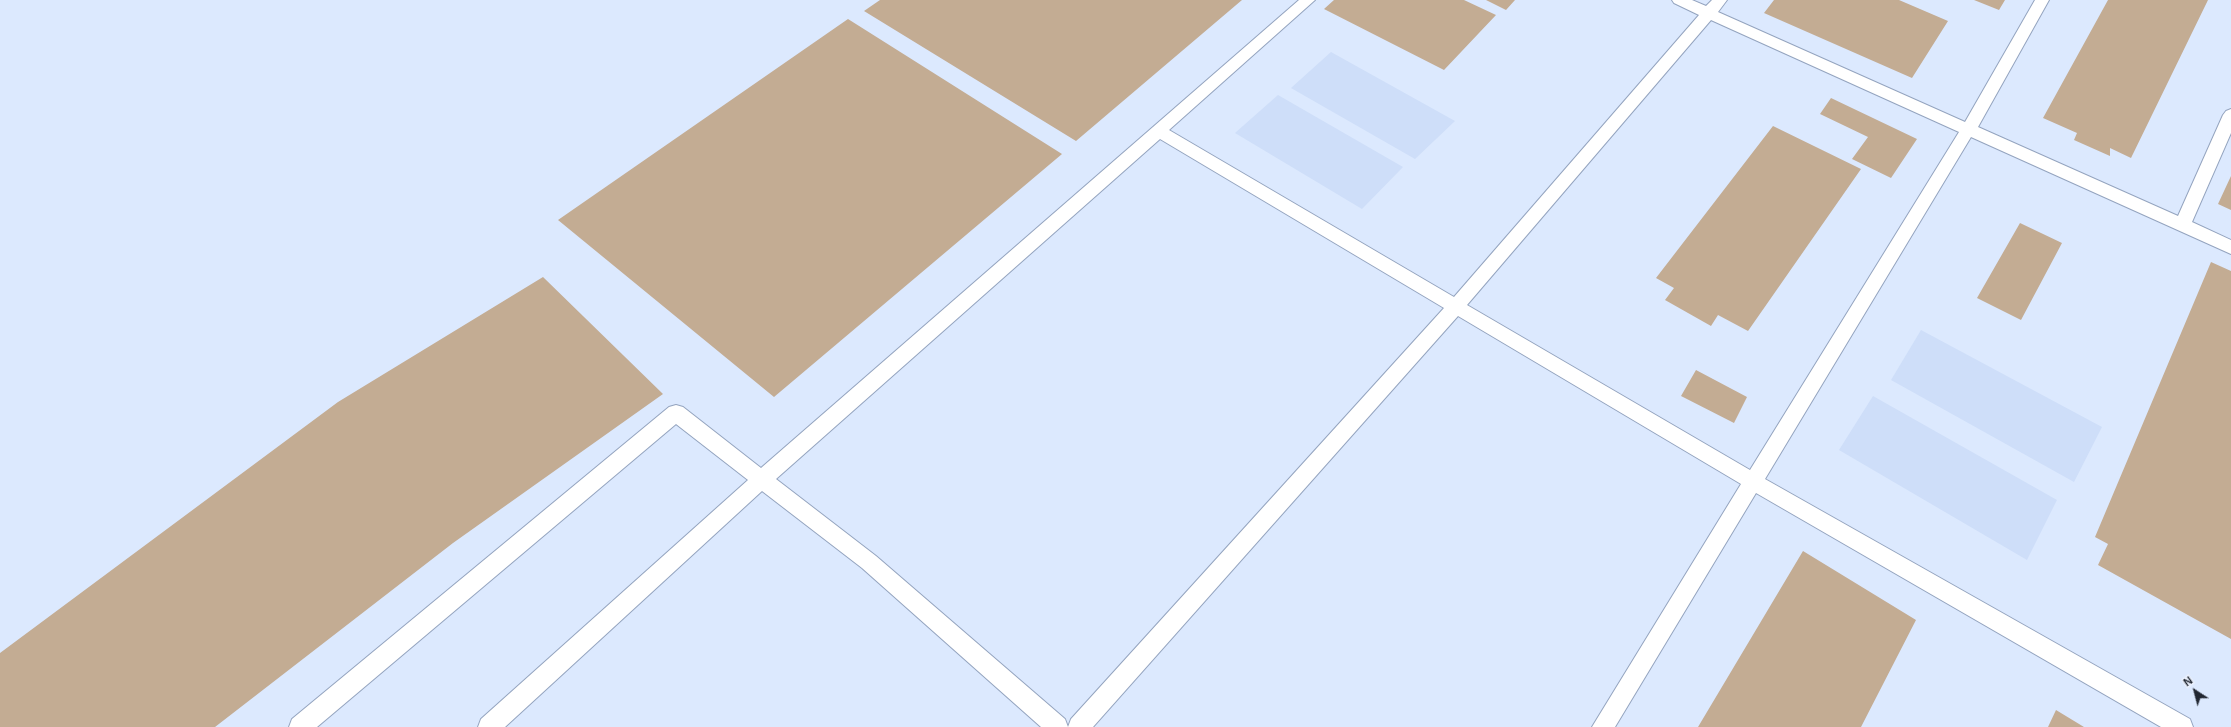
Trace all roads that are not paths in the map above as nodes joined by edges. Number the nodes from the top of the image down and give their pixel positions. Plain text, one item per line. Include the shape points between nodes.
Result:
1 (1308, 0) edge
2 (1679, 0) edge
3 (2042, 0) edge
4 (1715, 7) edge
5 (2231, 115) edge
6 (1968, 130) junction
7 (1158, 131) junction
8 (2182, 225) junction
9 (2231, 247) edge
10 (1455, 307) junction
11 (762, 479) junction
12 (1754, 482) junction
13 (300, 727) edge
14 (489, 727) edge
15 (1057, 727) edge
16 (1079, 727) edge
17 (1603, 727) edge
18 (2182, 727) edge

1 - 7 lane
2 - 4 lane
3 - 6 lane
4 - 6 lane
4 - 10 lane
5 - 8 lane
6 - 8 lane
6 - 12 lane
7 - 10 lane
7 - 11 lane
8 - 9 lane
10 - 12 lane
10 - 16 lane
11 - 13 lane via 676,413
11 - 14 lane
11 - 15 lane via 869,562
12 - 17 lane
12 - 18 lane

